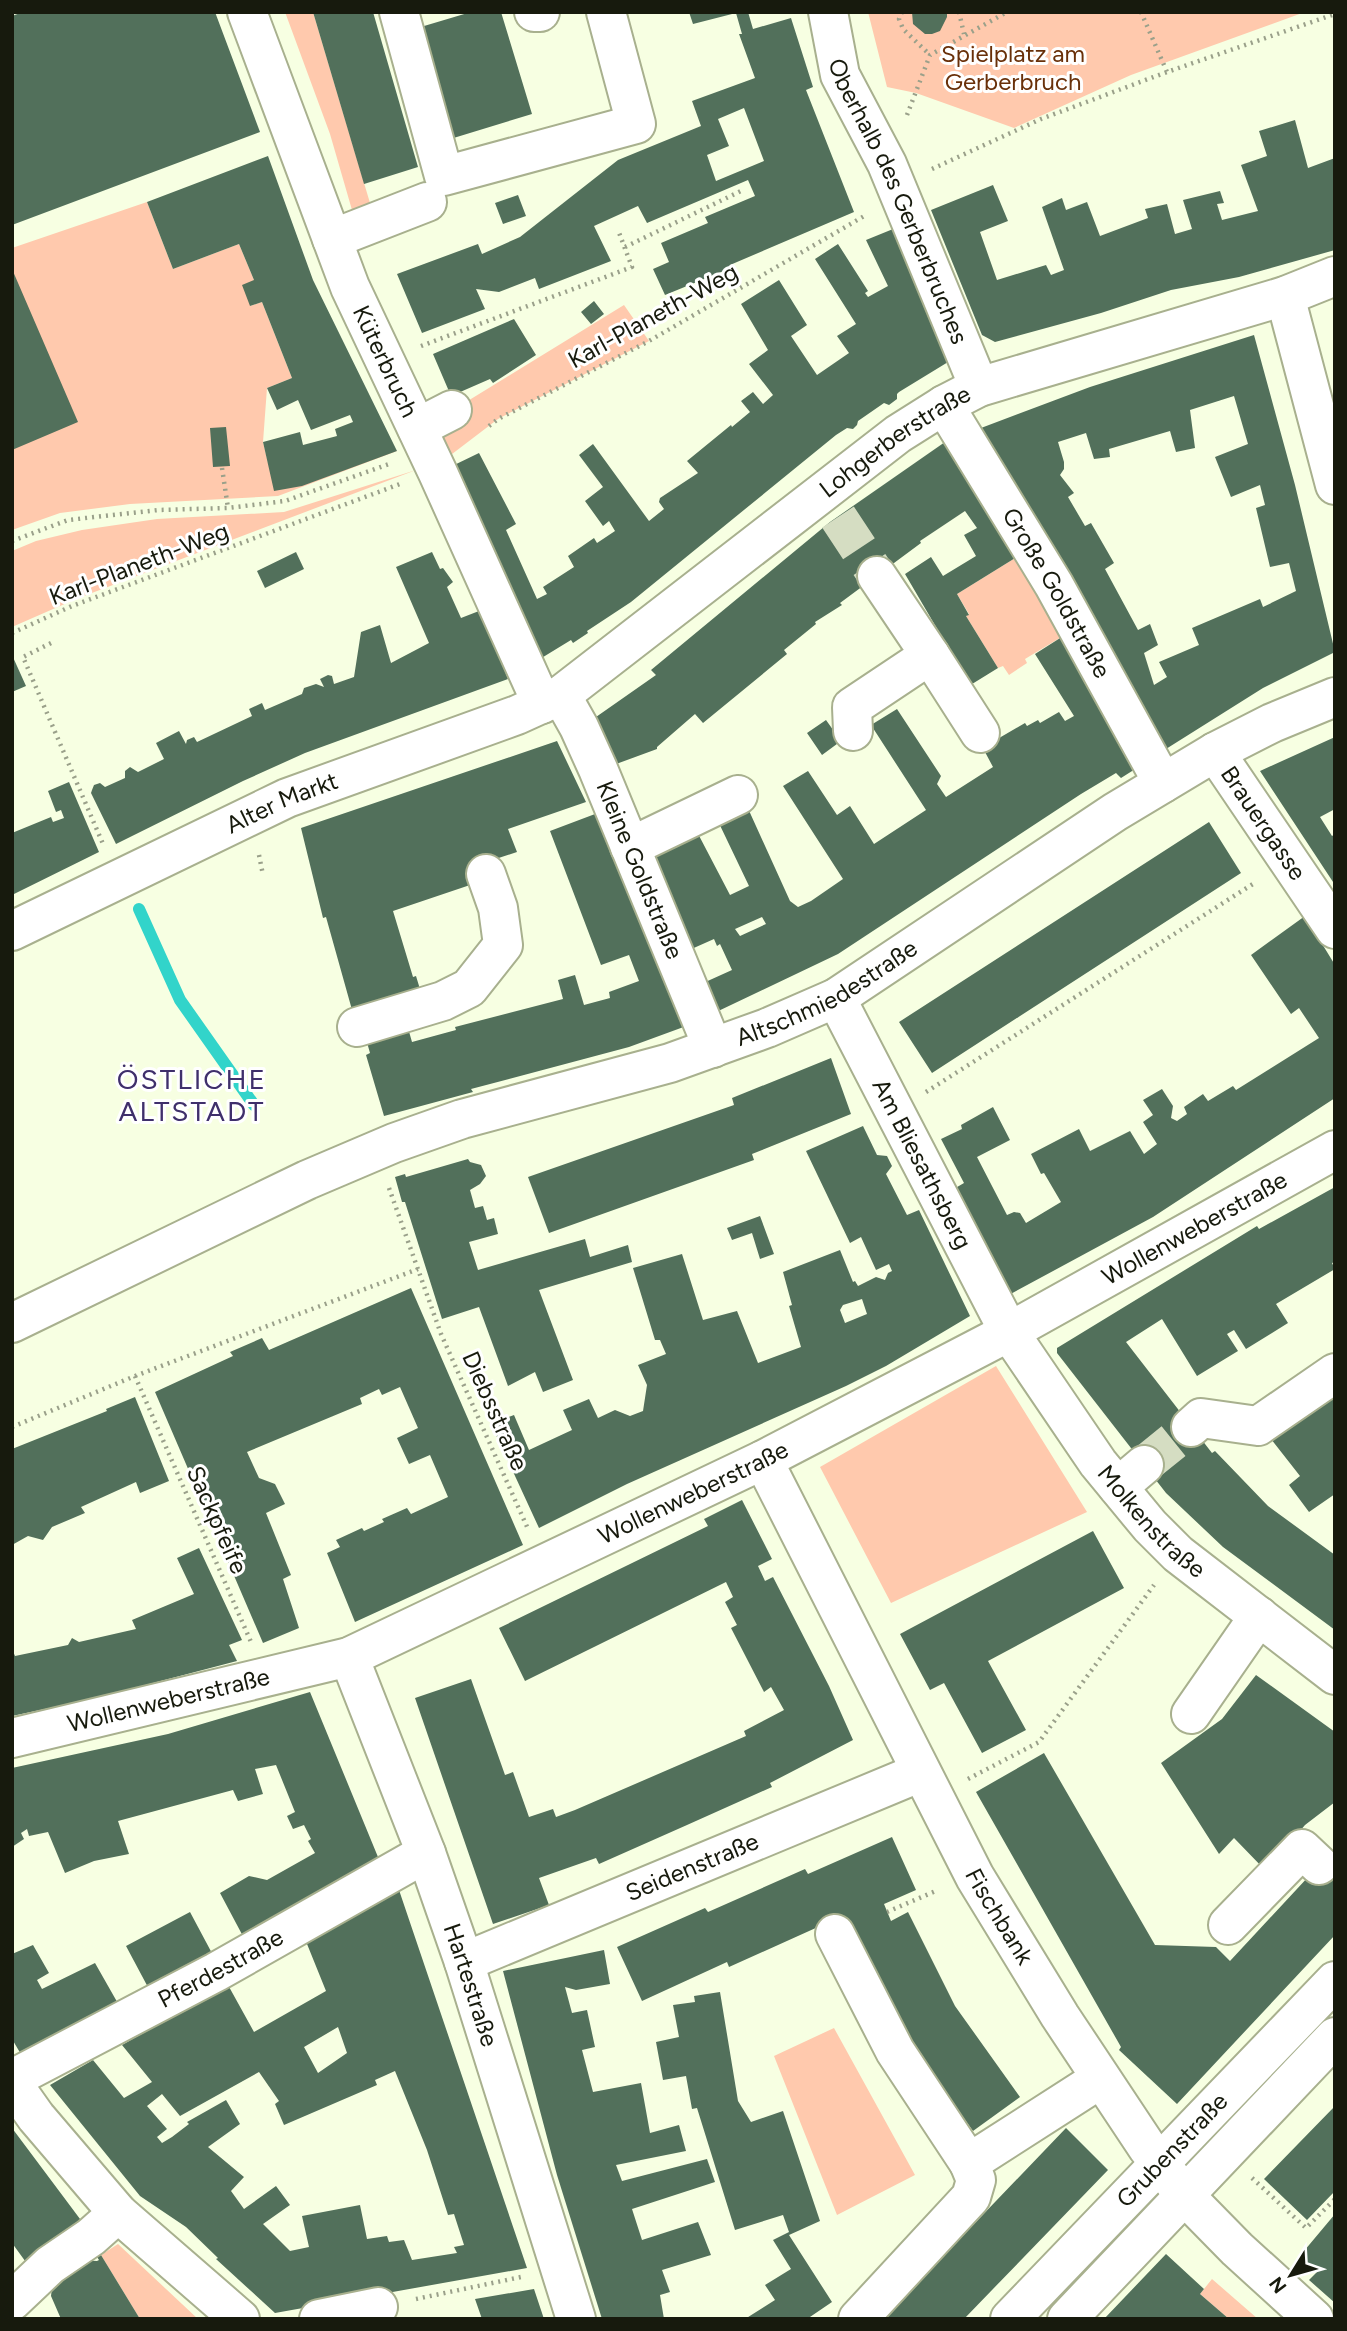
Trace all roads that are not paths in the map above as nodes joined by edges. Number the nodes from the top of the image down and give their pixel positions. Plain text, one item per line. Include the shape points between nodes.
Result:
1 (247, 12) edge
2 (399, 12) edge
3 (534, 12) edge
4 (540, 12) edge
5 (606, 12) edge
6 (828, 12) edge
7 (427, 202) dead end
8 (332, 239) junction
9 (1335, 276) edge
10 (1285, 296) junction
11 (979, 387) junction
12 (944, 405) junction
13 (453, 410) dead end
14 (426, 447) junction
15 (1335, 485) edge
16 (877, 576) tunnel mouth
17 (930, 655) junction
18 (1335, 697) edge
19 (551, 700) junction
20 (853, 732) dead end
21 (980, 733) dead end
22 (1215, 752) junction
23 (1163, 783) junction
24 (738, 794) dead end
25 (630, 847) junction
26 (486, 874) dead end
27 (1335, 929) edge
28 (12, 930) edge
29 (836, 998) junction
30 (357, 1027) dead end
31 (713, 1048) junction
32 (1335, 1150) edge
33 (12, 1323) edge
34 (1009, 1332) junction
35 (1335, 1373) edge
36 (1191, 1427) tunnel mouth
37 (763, 1460) junction
38 (1259, 1616) junction
39 (349, 1657) junction
40 (1330, 1663) edge
41 (1191, 1714) dead end
42 (12, 1738) edge
43 (927, 1784) junction
44 (426, 1853) junction
45 (1319, 1865) dead end
46 (1228, 1924) dead end
47 (835, 1934) dead end
48 (464, 1962) junction
49 (1335, 1981) edge
50 (1335, 2037) edge
51 (1100, 2079) junction
52 (12, 2081) edge
53 (1160, 2162) junction
54 (969, 2163) junction
55 (1185, 2196) junction
56 (118, 2213) junction
57 (12, 2301) edge
58 (378, 2307) road end
59 (240, 2319) edge
60 (319, 2319) edge
61 (576, 2319) edge
62 (858, 2319) edge
63 (1010, 2319) edge
64 (1067, 2319) edge
65 (1314, 2319) edge

1 - 8 street, Küterbruch
2 - 5 street via 444,176 636,124
3 - 4 street
6 - 11 street, Oberhalb des Gerberbruches via 841,75 887,164
7 - 8 street
8 - 14 street, Küterbruch
9 - 10 street, Lohgerberstraße
10 - 11 street, Lohgerberstraße
10 - 15 street
11 - 12 street, Lohgerberstraße
12 - 19 street, Lohgerberstraße via 898,434 830,505
12 - 23 street, Große Goldstraße via 1054,585
13 - 14 street
14 - 19 street, Küterbruch
16 - 17 street
17 - 20 street via 852,707
17 - 21 street
18 - 22 street, Altschmiedestraße
19 - 25 street, Kleine Goldstraße via 579,727
19 - 28 street, Alter Markt via 287,798
22 - 23 street, Altschmiedestraße
22 - 27 street, Brauergasse
23 - 29 street, Altschmiedestraße
24 - 25 street
25 - 31 street, Kleine Goldstraße
26 - 30 street via 498,908 503,945 469,988 443,1001
29 - 31 street, Altschmiedestraße
29 - 34 street, Am Bliesathsberg
31 - 33 street, Altschmiedestraße via 670,1063 458,1108
32 - 34 street, Wollenweberstraße
34 - 37 street, Wollenweberstraße
34 - 38 street, Molkenstraße via 1098,1463 1131,1476 1150,1527
35 - 36 street via 1258,1426 1201,1418
37 - 39 street, Wollenweberstraße
37 - 43 street, Fischbank
38 - 40 street, Molkenstraße
38 - 41 street
39 - 42 street, Wollenweberstraße
39 - 44 street, Hartestraße
43 - 48 street, Seidenstraße
43 - 51 street, Fischbank via 1007,1931
44 - 48 street, Hartestraße
44 - 52 street, Pferdestraße
45 - 46 street via 1302,1849
47 - 54 street via 895,2051
48 - 61 street, Hartestraße
49 - 53 street, Grubenstraße
50 - 55 street, Grubenstraße
51 - 53 street, Fischbank
51 - 54 street
52 - 56 street via 36,2117
53 - 55 street, Fischbank
53 - 63 street, Grubenstraße
54 - 62 street via 976,2180 971,2197
55 - 64 street, Grubenstraße
55 - 65 street, Fischbank
56 - 57 street
56 - 59 street
58 - 60 street

